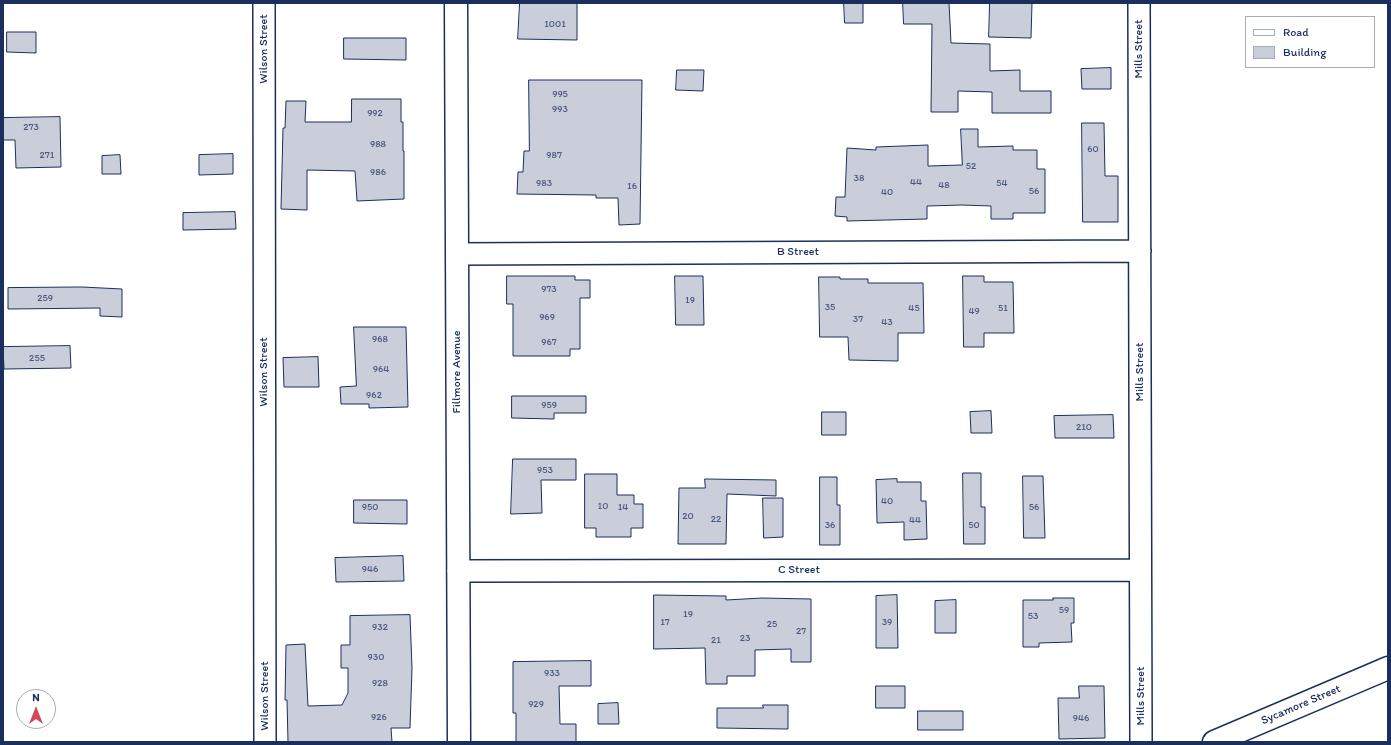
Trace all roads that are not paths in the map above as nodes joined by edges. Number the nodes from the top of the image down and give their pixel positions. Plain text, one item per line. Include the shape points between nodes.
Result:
1 (264, 3) edge
2 (456, 3) edge
3 (1139, 3) edge
4 (1140, 251) junction
5 (457, 254) junction
6 (1140, 570) junction
7 (458, 572) junction
8 (1388, 668) edge
9 (265, 742) edge
10 (459, 742) edge
11 (1141, 742) edge
12 (1214, 742) edge

1 - 9 street, Wilson Street
2 - 5 street, Fillmore Avenue
3 - 4 street, Mills Street
4 - 5 street, B Street
4 - 6 street, Mills Street
5 - 7 street, Fillmore Avenue
6 - 7 street, C Street
6 - 11 street, Mills Street
7 - 10 street, Fillmore Avenue
8 - 12 street, Sycamore Street

